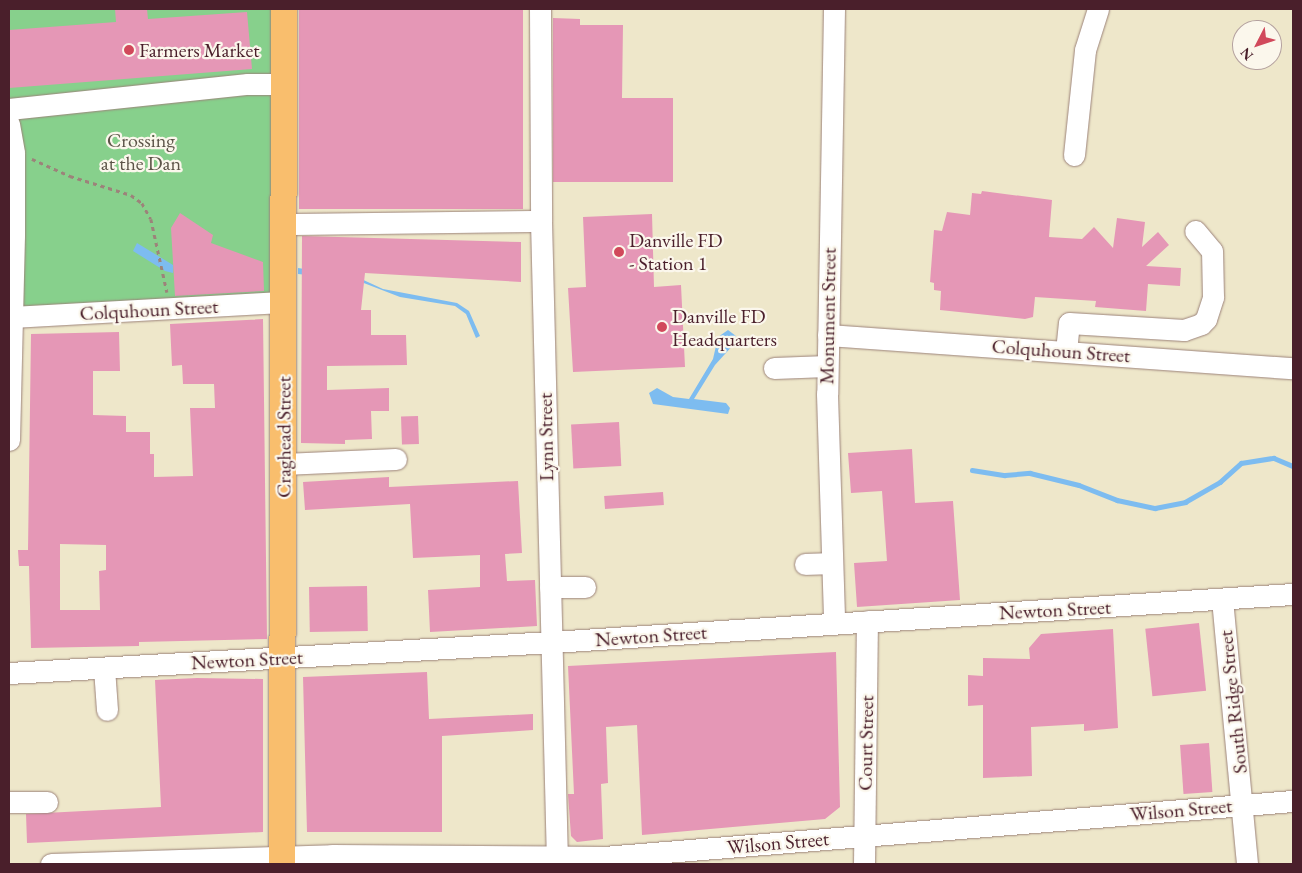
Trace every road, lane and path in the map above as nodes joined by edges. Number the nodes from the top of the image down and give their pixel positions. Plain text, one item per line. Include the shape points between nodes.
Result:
1 (284, 9) edge
2 (540, 9) edge
3 (834, 9) edge
4 (1098, 9) edge
5 (284, 84) junction
6 (9, 109) edge
7 (9, 124) edge
8 (1074, 155) dead end
9 (43, 165) dead end
10 (541, 221) junction
11 (284, 224) junction
12 (1195, 231) dead end
13 (11, 235) edge
14 (167, 293) dead end
15 (285, 302) junction
16 (12, 317) junction
17 (828, 335) junction
18 (1066, 351) junction
19 (827, 366) junction
20 (774, 368) dead end
21 (1293, 368) edge
22 (9, 440) edge
23 (396, 459) dead end
24 (283, 464) junction
25 (832, 563) junction
26 (805, 564) dead end
27 (550, 587) junction
28 (585, 587) dead end
29 (1293, 594) edge
30 (1222, 599) junction
31 (867, 621) junction
32 (834, 623) junction
33 (552, 642) junction
34 (283, 659) junction
35 (104, 668) junction
36 (9, 673) edge
37 (107, 710) dead end
38 (1293, 801) edge
39 (9, 802) edge
40 (47, 802) dead end
41 (1243, 805) junction
42 (865, 836) junction
43 (282, 860) edge
44 (557, 860) edge
45 (51, 864) edge
46 (864, 864) edge
47 (1247, 864) edge

1 - 5 main road, Craghead Street
2 - 10 street, Lynn Street
3 - 17 street, Monument Street
4 - 8 street via 1085,50
5 - 6 street via 248,84
5 - 11 main road, Craghead Street
7 - 13 street via 14,153
9 - 14 path via 136,198 148,212
10 - 11 street
10 - 27 street, Lynn Street
11 - 15 main road, Craghead Street
12 - 18 street via 1212,251 1213,297 1206,319 1201,324 1184,330 1069,323
13 - 16 street
15 - 16 street, Colquhoun Street
15 - 24 main road, Craghead Street
16 - 22 street
17 - 18 street, Colquhoun Street
17 - 19 street, Monument Street
18 - 21 street, Colquhoun Street
19 - 20 street
19 - 25 street, Monument Street
23 - 24 street
24 - 34 main road, Craghead Street
25 - 26 street
25 - 32 street, Monument Street
27 - 28 street
27 - 33 street, Lynn Street
29 - 30 street, Newton Street
30 - 31 street, Newton Street
30 - 41 street, South Ridge Street
31 - 32 street, Newton Street
31 - 42 street, Court Street
32 - 33 street, Newton Street
33 - 34 street, Newton Street
33 - 44 street, Lynn Street
34 - 35 street, Newton Street
34 - 43 main road, Craghead Street
35 - 36 street, Newton Street
35 - 37 street
38 - 41 street, Wilson Street
39 - 40 street
41 - 42 street, Wilson Street
41 - 47 street, South Ridge Street
42 - 44 street, Wilson Street
42 - 46 street, Court Street
43 - 44 street, Wilson Street
43 - 45 street, Wilson Street

